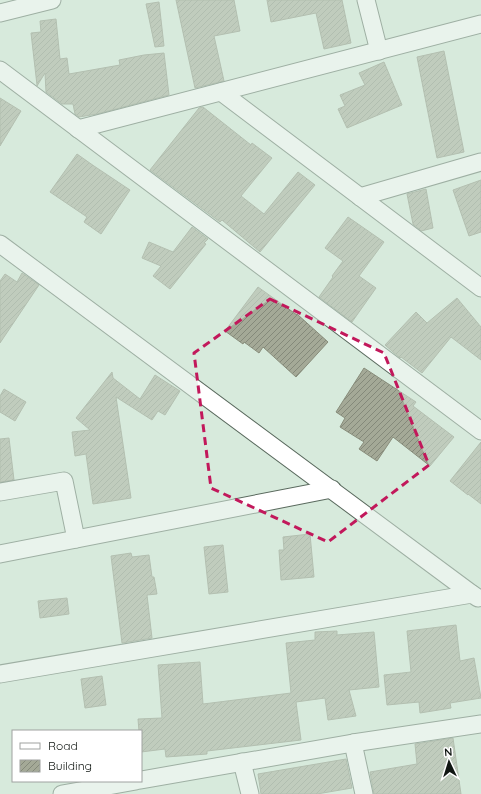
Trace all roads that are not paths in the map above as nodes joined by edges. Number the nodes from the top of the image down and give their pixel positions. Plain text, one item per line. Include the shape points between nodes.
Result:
1 (52, 0) edge
2 (366, 0) edge
3 (0, 14) edge
4 (481, 24) edge
5 (379, 51) junction
6 (0, 70) edge
7 (221, 92) junction
8 (78, 129) junction
9 (481, 162) edge
10 (360, 197) junction
11 (0, 244) edge
12 (481, 288) edge
13 (481, 431) edge
14 (332, 489) junction
15 (0, 492) edge
16 (76, 539) junction
17 (0, 554) edge
18 (477, 597) edge
19 (0, 674) edge
20 (481, 724) edge
21 (353, 743) junction
22 (242, 762) junction
23 (142, 780) edge
24 (128, 786) edge
25 (62, 794) edge
26 (250, 794) edge
27 (364, 794) edge

1 - 3 street
2 - 5 street
4 - 5 street
5 - 7 street
6 - 8 street
7 - 8 street
7 - 10 street
8 - 13 street
9 - 10 street
10 - 12 street
11 - 14 street
14 - 16 street
14 - 18 street
15 - 16 street via 64,481
16 - 17 street
18 - 19 street
20 - 21 street
21 - 22 street
21 - 27 street
22 - 23 street
22 - 26 street
24 - 25 street

